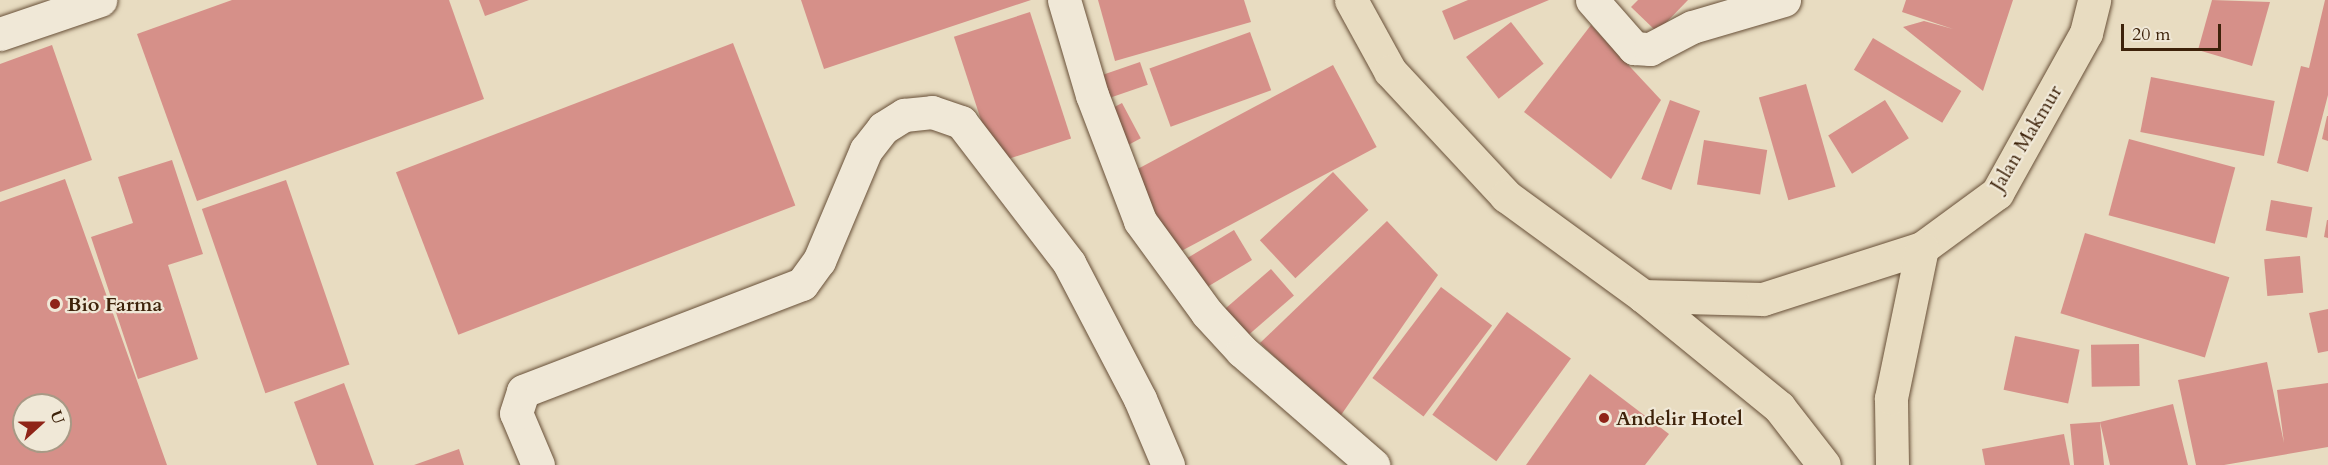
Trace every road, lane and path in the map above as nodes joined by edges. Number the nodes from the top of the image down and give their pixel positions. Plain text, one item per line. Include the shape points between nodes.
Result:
1 (100, 0) edge
2 (1064, 0) edge
3 (1351, 0) edge
4 (1592, 0) edge
5 (1784, 0) edge
6 (2094, 0) edge
7 (0, 34) edge
8 (1922, 248) junction
9 (1643, 296) junction
10 (1368, 464) edge
11 (538, 465) edge
12 (1168, 465) edge
13 (1824, 465) edge
14 (1892, 465) edge

1 - 7 street
2 - 10 street via 1092,95 1140,221 1207,313 1242,351
3 - 9 main road via 1390,70 1506,196
4 - 5 street via 1634,48 1650,50 1692,27
6 - 8 main road, Jalan Makmur via 2086,33 1997,193
8 - 9 main road, Jalan Makmur via 1763,298
8 - 14 main road via 1891,398
9 - 13 main road via 1779,407
11 - 12 street via 516,413 524,391 802,284 819,261 866,150 883,128 904,115 932,112 961,122 1069,263 1140,399

